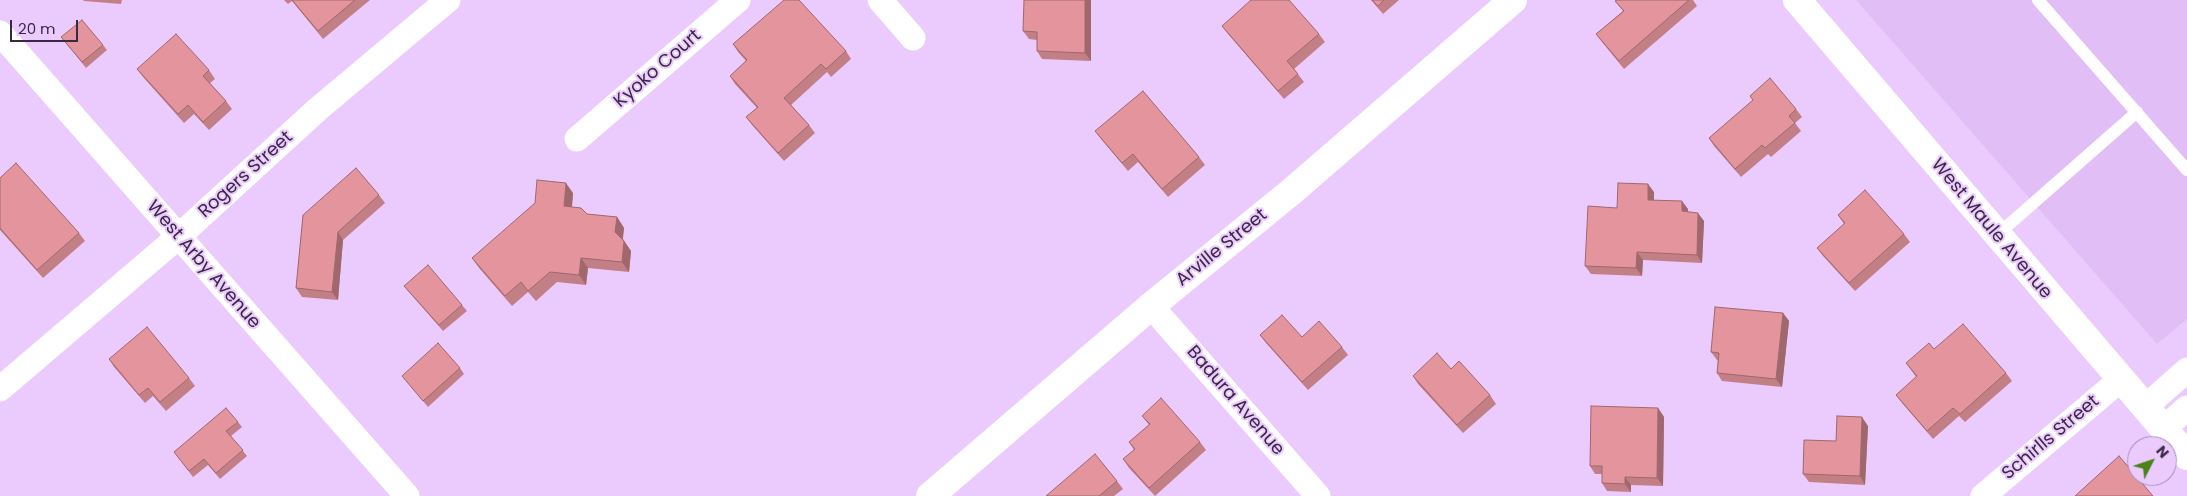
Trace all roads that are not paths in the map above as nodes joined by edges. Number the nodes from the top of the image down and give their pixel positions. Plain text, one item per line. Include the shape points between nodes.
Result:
1 (448, 0) edge
2 (738, 0) edge
3 (880, 0) edge
4 (1513, 0) edge
5 (1797, 0) edge
6 (2038, 0) edge
7 (0, 34) edge
8 (914, 38) dead end
9 (2137, 112) junction
10 (577, 139) dead end
11 (2187, 170) edge
12 (1997, 235) junction
13 (178, 237) junction
14 (1151, 306) junction
15 (2187, 370) edge
16 (2120, 380) junction
17 (0, 389) edge
18 (2144, 408) junction
19 (2187, 408) edge
20 (2163, 429) junction
21 (2187, 456) edge
22 (407, 496) edge
23 (930, 496) edge
24 (1318, 496) edge
25 (1983, 496) edge

1 - 13 street, Rogers Street via 318,109
2 - 10 street, Kyoko Court
3 - 8 street
4 - 14 street, Arville Street via 1291,192
5 - 12 street, West Maule Avenue
6 - 9 lane
7 - 13 street, West Arby Avenue
9 - 11 lane
9 - 12 lane
12 - 16 street, West Maule Avenue
13 - 17 street, Rogers Street
13 - 22 street, West Arby Avenue
14 - 23 street, Arville Street
14 - 24 street, Badura Avenue
15 - 18 street
16 - 18 street, West Maule Avenue
16 - 25 street, Schirlls Street
18 - 20 street, West Maule Avenue
19 - 20 street
20 - 21 street, West Maule Avenue

